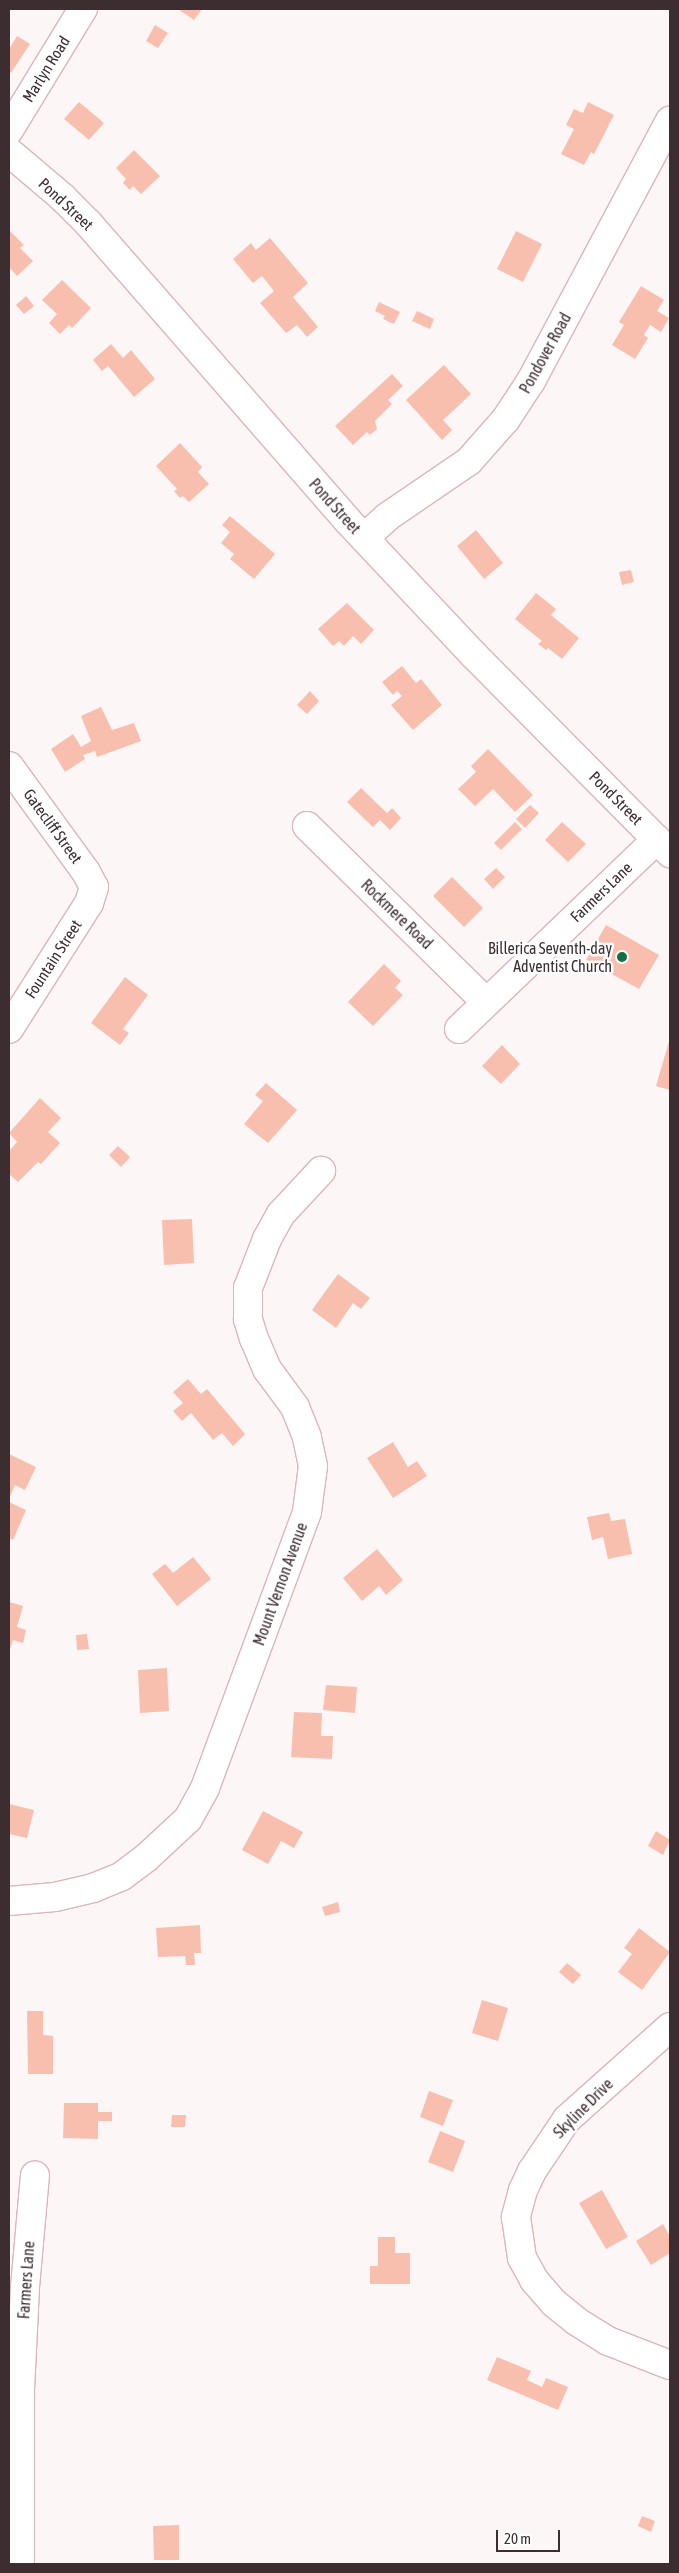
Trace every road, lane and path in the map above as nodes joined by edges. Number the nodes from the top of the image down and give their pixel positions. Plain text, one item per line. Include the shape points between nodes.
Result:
1 (83, 9) edge
2 (670, 121) edge
3 (9, 130) edge
4 (9, 152) edge
5 (364, 538) junction
6 (9, 766) edge
7 (307, 826) dead end
8 (664, 846) edge
9 (94, 887) joint
10 (486, 1002) junction
11 (9, 1028) edge
12 (459, 1029) dead end
13 (321, 1171) dead end
14 (9, 1901) edge
15 (670, 2027) edge
16 (35, 2175) dead end
17 (670, 2365) edge
18 (20, 2564) edge

1 - 3 street, Marlyn Road
2 - 5 street, Pondover Road via 531,381 506,420 469,461 387,517
4 - 5 street, Pond Street via 62,197 116,252 284,450
5 - 8 street, Pond Street via 474,655
6 - 9 street, Gatecliff Street
7 - 10 street, Rockmere Road
8 - 10 street, Farmers Lane
9 - 11 street, Fountain Street via 89,903
10 - 12 street, Farmers Lane
13 - 14 street, Mount Vernon Avenue via 281,1214 267,1239 248,1288 248,1319 254,1339 267,1369 295,1407 307,1437 313,1466 307,1512 205,1788 188,1819 122,1876 93,1888 55,1897
15 - 17 street, Skyline Drive via 567,2119 532,2171 516,2217 522,2258 534,2280 554,2303 608,2340
16 - 18 street, Farmers Lane via 20,2390

